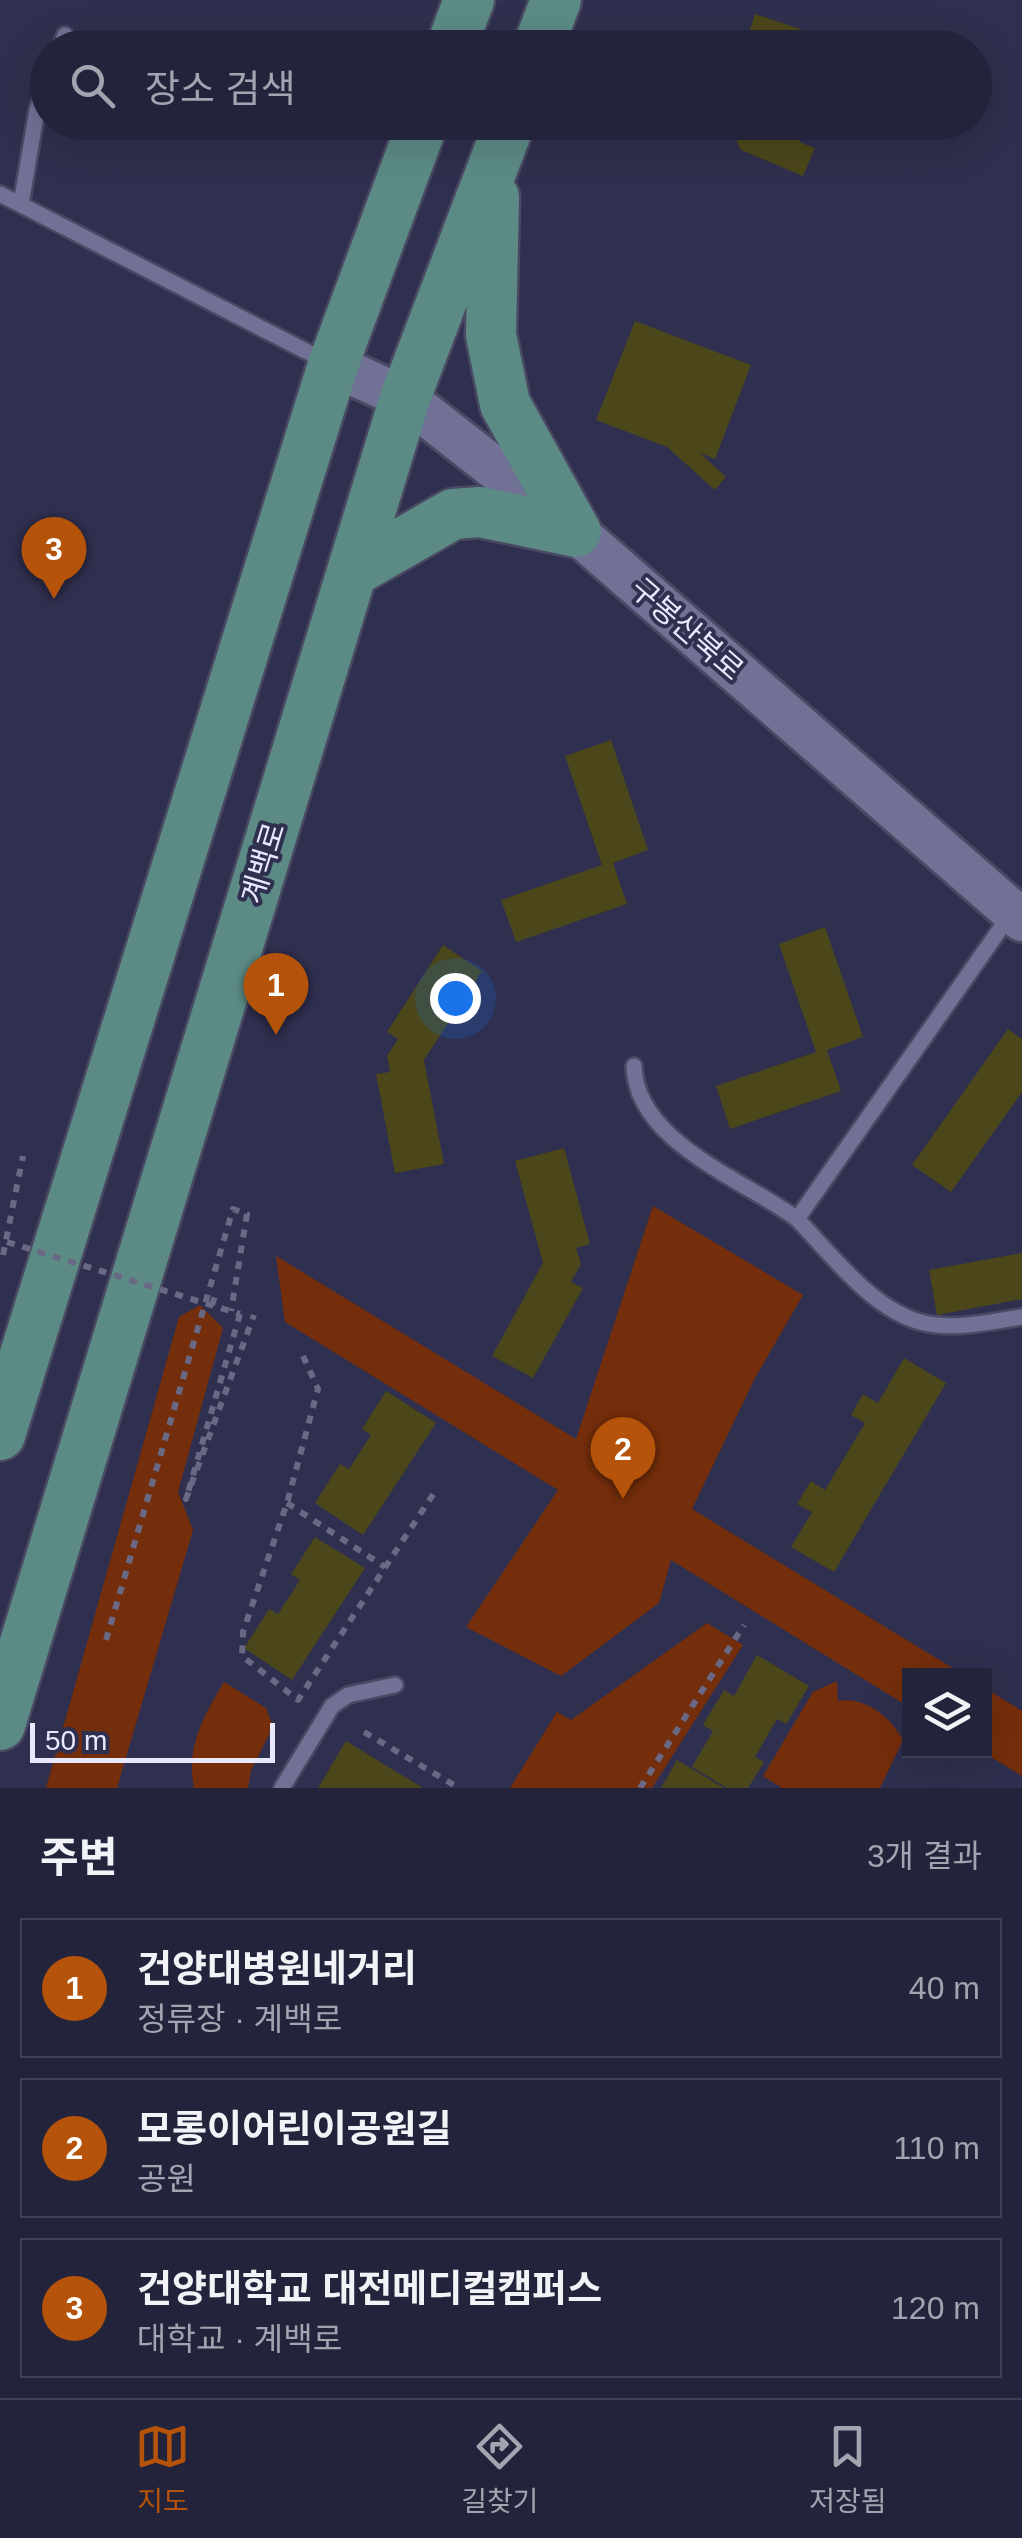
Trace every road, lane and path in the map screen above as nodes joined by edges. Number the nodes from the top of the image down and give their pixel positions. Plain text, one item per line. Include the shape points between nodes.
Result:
1 (469, 0) edge
2 (556, 0) edge
3 (458, 30) edge
4 (545, 30) edge
5 (32, 140) edge
6 (416, 140) edge
7 (502, 144) edge
8 (0, 194) edge
9 (20, 204) junction
10 (333, 364) junction
11 (405, 398) junction
12 (576, 532) junction
13 (352, 572) junction
14 (1017, 916) edge
15 (634, 1066) dead end
16 (22, 1156) dead end
17 (797, 1219) junction
18 (7, 1242) junction
19 (3, 1255) dead end
20 (216, 1293) dead end
21 (212, 1305) junction
22 (231, 1310) junction
23 (254, 1314) dead end
24 (1022, 1317) edge
25 (302, 1356) dead end
26 (0, 1436) edge
27 (434, 1493) dead end
28 (287, 1503) junction
29 (385, 1567) junction
30 (744, 1625) dead end
31 (106, 1640) dead end
32 (395, 1685) dead end
33 (0, 1725) edge
34 (364, 1732) dead end
35 (282, 1788) edge
36 (459, 1788) edge
37 (640, 1788) edge

1 - 3 main road
2 - 4 main road
5 - 9 lane
6 - 10 main road
7 - 11 main road, 계백로
7 - 12 main road via 491,335 505,404
8 - 9 lane
9 - 10 lane
10 - 11 main road, 구봉산북로
10 - 26 main road
11 - 12 main road, 구봉산북로
11 - 13 main road, 계백로
12 - 13 main road via 480,512 453,514
12 - 14 main road, 구봉산북로
13 - 33 main road, 계백로
14 - 17 lane
15 - 17 lane via 634,1086 652,1118 686,1150
16 - 18 path
17 - 24 lane via 906,1318 955,1326
18 - 19 path, bridge
18 - 21 path, bridge
20 - 21 path, bridge
21 - 22 path, bridge
22 - 23 path, bridge via 240,1314 186,1499
22 - 31 path via 247,1214 233,1208
25 - 28 path via 318,1389
27 - 29 path
28 - 29 path
28 - 29 path via 240,1645 260,1675 298,1700
30 - 37 path
32 - 35 lane via 348,1695 332,1706
34 - 36 path

